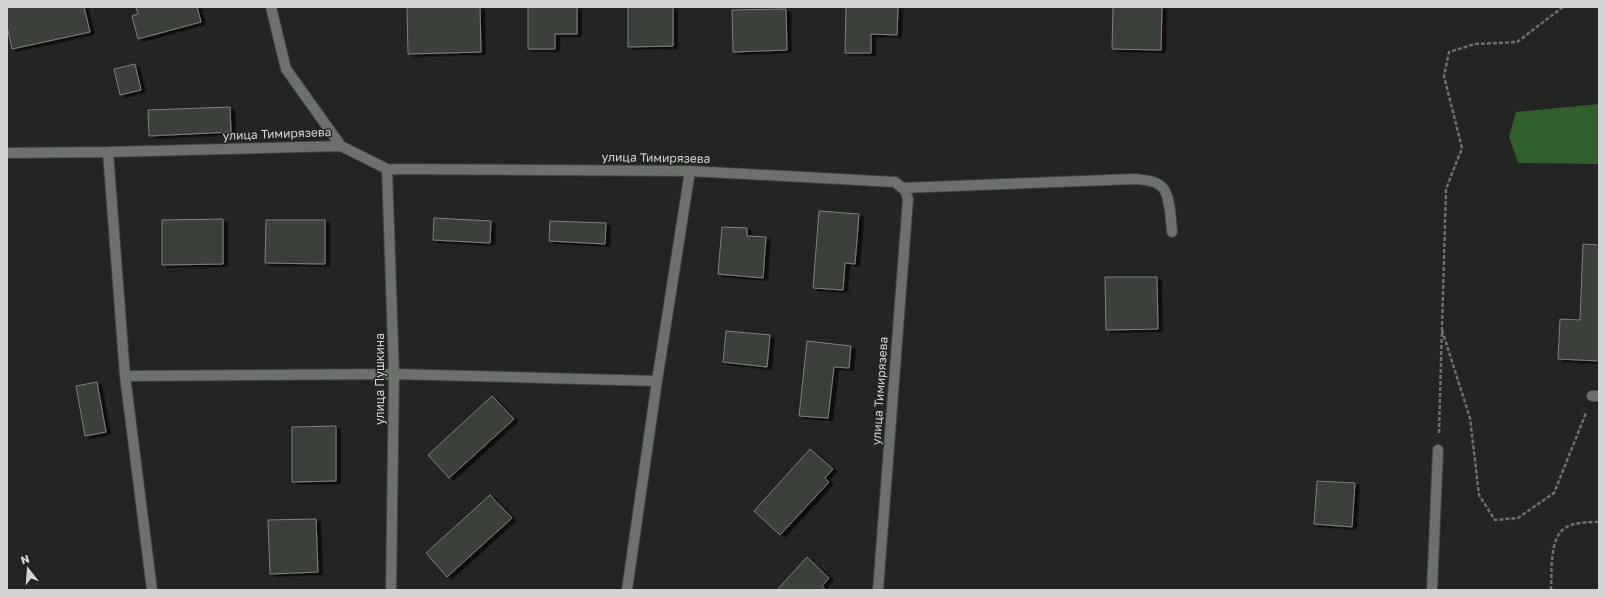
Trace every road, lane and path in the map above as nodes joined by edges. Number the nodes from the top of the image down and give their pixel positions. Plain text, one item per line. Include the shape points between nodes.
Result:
1 (271, 7) edge
2 (1563, 7) edge
3 (341, 146) junction
4 (108, 152) junction
5 (7, 153) edge
6 (387, 168) junction
7 (690, 171) junction
8 (902, 188) junction
9 (1172, 232) dead end
10 (1441, 328) junction
11 (394, 374) junction
12 (125, 376) junction
13 (657, 381) junction
14 (1596, 396) edge
15 (1438, 450) joint
16 (1599, 522) edge
17 (152, 590) edge
18 (391, 590) edge
19 (627, 590) edge
20 (878, 590) edge
21 (1432, 590) edge
22 (1551, 590) edge

1 - 3 street via 286,69
2 - 10 path via 1517,42 1475,44 1449,52 1444,76 1462,148 1446,189
3 - 4 street, улица Тимирязева
3 - 6 street, улица Тимирязева
4 - 5 street, улица Тимирязева
4 - 12 street
6 - 7 street, улица Тимирязева
6 - 11 street, улица Пушкина
7 - 8 street, улица Тимирязева via 895,182
7 - 13 street
8 - 9 street via 1135,178 1153,182 1164,190
8 - 20 street, улица Тимирязева via 908,199
10 - 14 path via 1470,418 1479,495 1495,520 1518,518 1554,493
10 - 15 path
11 - 12 street
11 - 13 street
11 - 18 street, улица Пушкина
12 - 17 street
13 - 19 street
15 - 21 street
16 - 22 path via 1575,524 1559,534 1554,544

